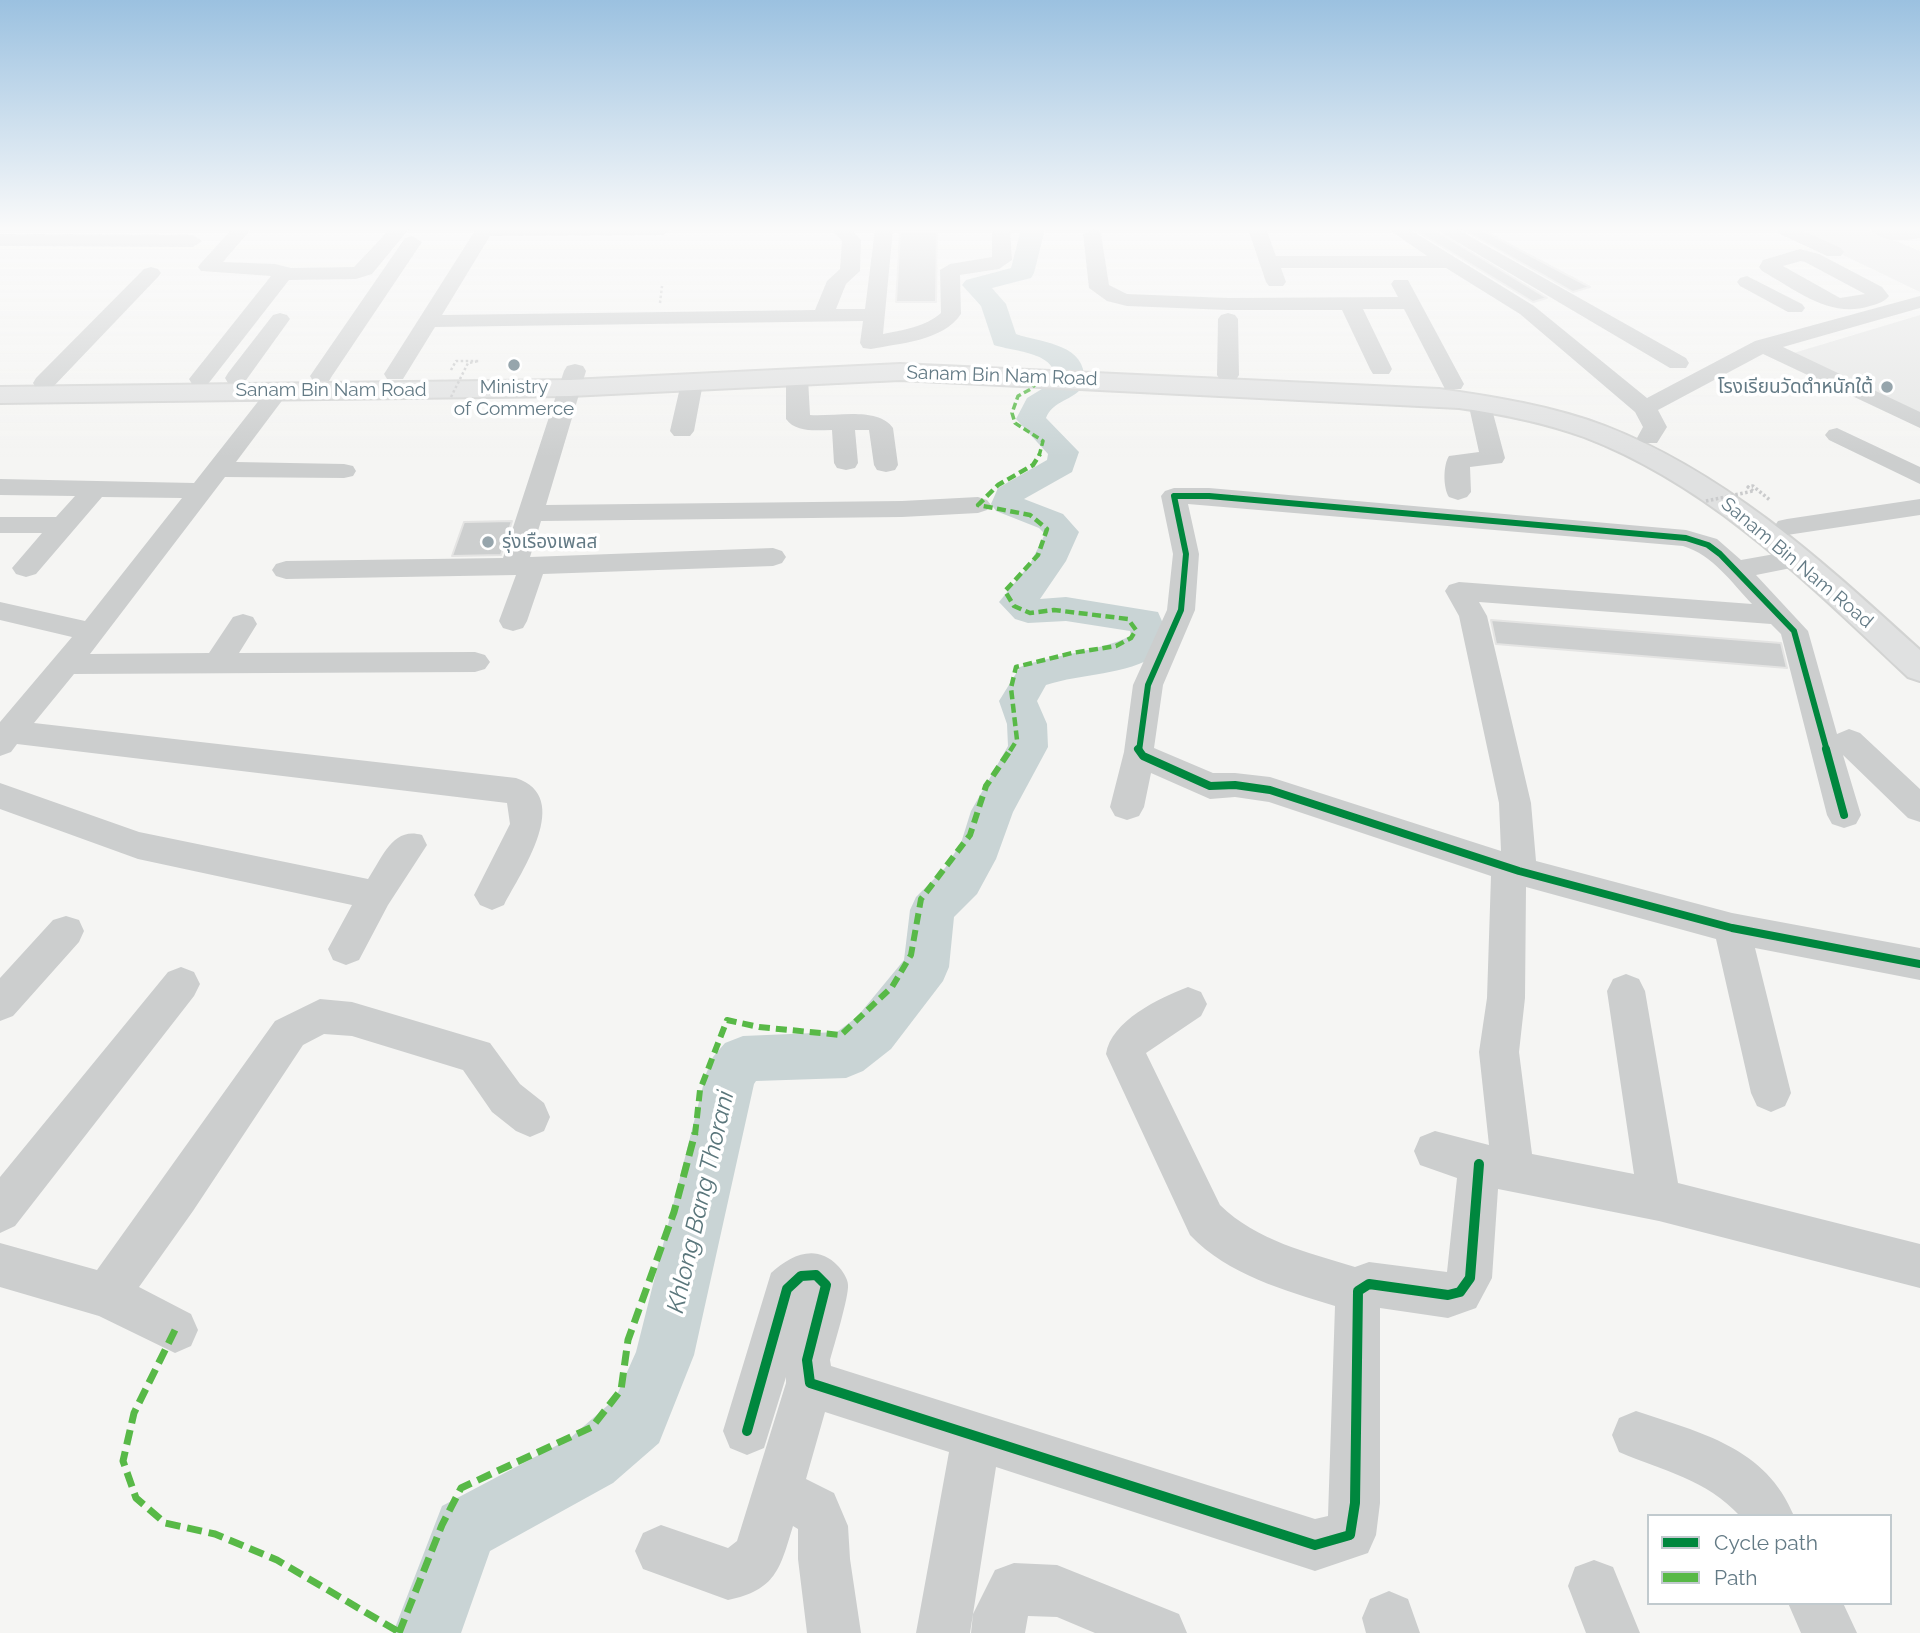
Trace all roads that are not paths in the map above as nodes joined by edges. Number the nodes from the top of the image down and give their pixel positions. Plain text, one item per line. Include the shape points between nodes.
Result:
1 (119, 305) edge
2 (258, 305) edge
3 (369, 305) edge
4 (438, 305) edge
5 (827, 305) edge
6 (876, 305) edge
7 (951, 305) edge
8 (1351, 305) edge
9 (1411, 305) edge
10 (1519, 305) edge
11 (1540, 305) edge
12 (1576, 305) edge
13 (1790, 305) edge
14 (1868, 305) edge
15 (1910, 305) edge
16 (1527, 310) junction
17 (1883, 314) junction
18 (875, 315) junction
19 (823, 316) junction
20 (280, 319) dead end
21 (1228, 319) dead end
22 (428, 321) junction
23 (1831, 327) junction
24 (1763, 346) junction
25 (871, 352) junction
26 (1678, 363) dead end
27 (1381, 369) dead end
28 (1056, 372) junction
29 (395, 374) junction
30 (1228, 374) junction
31 (1099, 375) junction
32 (321, 376) junction
33 (236, 378) junction
34 (797, 378) junction
35 (200, 379) junction
36 (573, 379) junction
37 (44, 383) junction
38 (692, 383) junction
39 (0, 384) edge
40 (1453, 384) junction
41 (1814, 385) dead end
42 (279, 390) junction
43 (0, 396) edge
44 (1851, 396) junction
45 (1479, 402) junction
46 (1645, 408) junction
47 (1920, 421) edge
48 (843, 423) junction
49 (682, 431) dead end
50 (1837, 435) dead end
51 (1920, 436) edge
52 (1649, 438) junction
53 (846, 463) dead end
54 (886, 465) dead end
55 (344, 471) dead end
56 (1920, 477) edge
57 (210, 480) junction
58 (0, 487) edge
59 (95, 489) junction
60 (1458, 492) dead end
61 (978, 505) dead end
62 (1916, 511) edge
63 (530, 513) junction
64 (0, 525) edge
65 (64, 526) junction
66 (1787, 527) junction
67 (773, 557) dead end
68 (1797, 559) junction
69 (524, 565) junction
70 (26, 568) dead end
71 (286, 570) dead end
72 (1735, 570) junction
73 (0, 611) edge
74 (1777, 615) junction
75 (513, 621) dead end
76 (243, 624) dead end
77 (92, 632) junction
78 (1920, 644) edge
79 (475, 662) dead end
80 (218, 663) junction
81 (66, 664) junction
82 (1920, 669) edge
83 (9, 723) edge
84 (1849, 741) dead end
85 (1139, 752) junction
86 (1914, 795) edge
87 (0, 796) edge
88 (1127, 807) dead end
89 (1844, 816) dead end
90 (410, 845) dead end
91 (1514, 869) junction
92 (376, 895) junction
93 (492, 895) dead end
94 (1732, 928) junction
95 (66, 931) dead end
96 (346, 949) dead end
97 (1920, 964) edge
98 (181, 984) dead end
99 (1626, 991) dead end
100 (0, 1004) edge
101 (1188, 1004) dead end
102 (1770, 1093) dead end
103 (530, 1117) dead end
104 (1435, 1151) dead end
105 (1496, 1167) junction
106 (1659, 1200) junction
107 (0, 1211) edge
108 (0, 1265) edge
109 (1920, 1266) edge
110 (1358, 1291) junction
111 (106, 1295) junction
112 (175, 1330) dead end
113 (810, 1383) junction
114 (747, 1431) dead end
115 (1636, 1435) dead end
116 (976, 1436) junction
117 (778, 1491) junction
118 (1767, 1514) edge
119 (661, 1551) dead end
120 (1594, 1586) dead end
121 (1815, 1605) edge
122 (834, 1633) edge
123 (943, 1633) edge
124 (998, 1633) edge
125 (1160, 1633) edge
126 (1613, 1633) edge
127 (1830, 1633) edge

1 - 37 street
2 - 35 street
3 - 32 street
4 - 22 street
5 - 19 street
6 - 18 street
7 - 25 street via 948,320
8 - 27 street
9 - 40 street
10 - 16 street
11 - 16 street
12 - 26 street
13 - 23 street
14 - 17 street
15 - 17 street
16 - 46 street
17 - 23 street
18 - 19 street
18 - 25 street
19 - 22 street
20 - 33 street
21 - 30 street
22 - 29 street
23 - 24 street
24 - 44 street
24 - 46 street
25 - 28 main road, Sanam Bin Nam Road
25 - 36 main road, Sanam Bin Nam Road
28 - 31 main road, Sanam Bin Nam Road
28 - 34 main road, Sanam Bin Nam Road via 900,372
29 - 32 main road, Sanam Bin Nam Road
29 - 36 main road, Sanam Bin Nam Road
30 - 31 main road, Sanam Bin Nam Road
30 - 40 main road, Sanam Bin Nam Road
31 - 45 main road, Sanam Bin Nam Road
32 - 33 main road, Sanam Bin Nam Road
33 - 35 main road, Sanam Bin Nam Road
34 - 38 main road, Sanam Bin Nam Road
34 - 48 street via 798,419
35 - 37 main road, Sanam Bin Nam Road
36 - 38 main road, Sanam Bin Nam Road
36 - 42 main road, Sanam Bin Nam Road
36 - 63 street
37 - 39 main road, Sanam Bin Nam Road
38 - 49 street
40 - 52 main road, Sanam Bin Nam Road via 1535,399
41 - 44 street
42 - 43 main road, Sanam Bin Nam Road
42 - 57 street
44 - 47 street
44 - 51 street
45 - 60 street via 1493,458 1458,461
45 - 68 main road, Sanam Bin Nam Road via 1542,415 1651,457 1750,518
46 - 52 street via 1655,427
48 - 53 street
48 - 54 street via 881,428
50 - 56 street
52 - 66 main road, Sanam Bin Nam Road via 1727,481
55 - 57 street
57 - 59 street
57 - 77 street
58 - 59 street
59 - 65 street
61 - 63 street
62 - 66 street
63 - 69 street
64 - 65 street
65 - 70 street
66 - 78 main road, Sanam Bin Nam Road
67 - 69 street
68 - 72 street
68 - 82 main road, Sanam Bin Nam Road
69 - 71 street
69 - 75 street
72 - 74 street
72 - 85 street via 1708,545 1686,538 1174,496 1186,554 1181,610 1148,685
73 - 77 street
74 - 89 street via 1794,631
74 - 91 street via 1458,591 1473,616 1515,803
76 - 80 street
77 - 81 street
79 - 80 street
80 - 81 street
81 - 83 street
83 - 93 street via 516,791 525,800 527,824
84 - 86 street
85 - 88 street
85 - 91 street via 1210,786 1270,790
87 - 92 street via 138,845
90 - 92 street
91 - 94 street
91 - 105 street via 1499,1052
92 - 96 street
94 - 97 street
94 - 102 street
95 - 100 street
98 - 107 street
99 - 106 street
101 - 110 street via 1133,1038 1126,1054 1205,1220 1234,1247
103 - 111 street via 506,1098 476,1056 352,1018 320,1016 289,1033
104 - 105 street
105 - 106 street
105 - 110 street via 1470,1278 1460,1292 1448,1295 1369,1284
106 - 109 street
108 - 111 street
110 - 116 street via 1356,1503 1350,1535 1315,1545
111 - 112 street
113 - 114 street via 807,1360 826,1285 816,1275 802,1276 787,1289
113 - 116 street
113 - 117 street
115 - 118 street via 1720,1465 1742,1481
116 - 123 street
117 - 119 street via 758,1557 742,1571 727,1574
117 - 122 street via 816,1511 823,1525
120 - 126 street
121 - 127 street
124 - 125 street via 1000,1614 1014,1589 1057,1591

